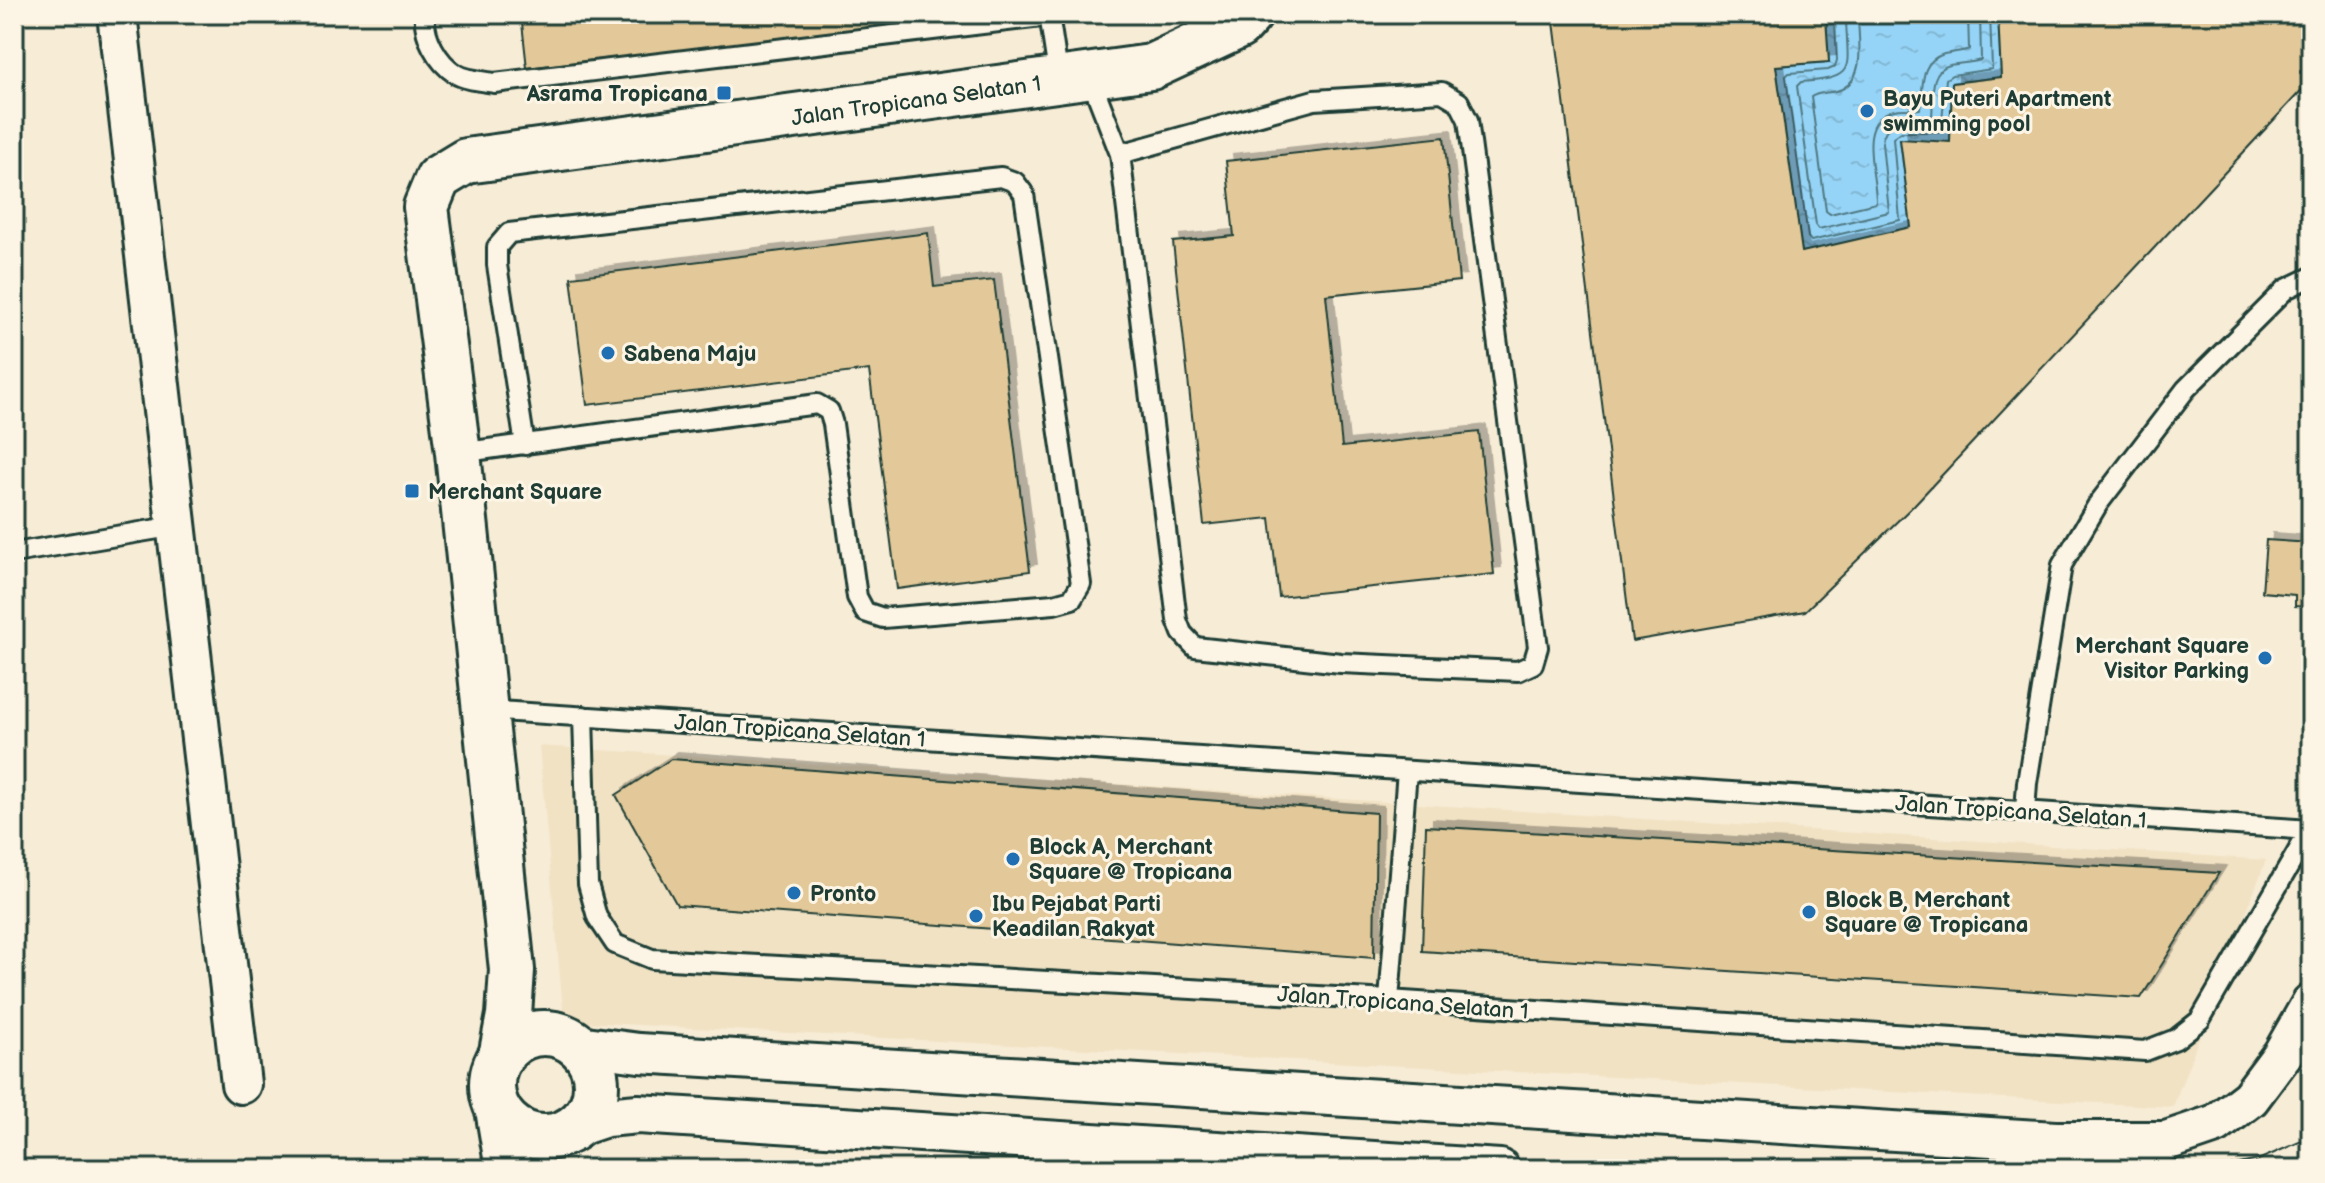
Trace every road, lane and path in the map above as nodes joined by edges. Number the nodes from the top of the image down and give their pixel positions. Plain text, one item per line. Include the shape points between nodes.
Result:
1 (117, 14) edge
2 (425, 14) edge
3 (1250, 14) edge
4 (1050, 15) edge
5 (1075, 78) junction
6 (1120, 154) junction
7 (2311, 277) edge
8 (525, 445) junction
9 (458, 453) junction
10 (176, 526) junction
11 (14, 553) edge
12 (484, 710) junction
13 (583, 716) junction
14 (1407, 771) junction
15 (2025, 811) junction
16 (2311, 830) edge
17 (512, 970) junction
18 (1389, 1000) junction
19 (2311, 1004) edge
20 (568, 1040) junction
21 (502, 1052) junction
22 (241, 1084) dead end
23 (499, 1115) junction
24 (566, 1143) edge
25 (2103, 1155) edge
26 (508, 1169) edge
27 (1500, 1169) edge

1 - 10 street
2 - 4 lane via 434,52 457,76 494,83
3 - 5 street, Jalan Tropicana Selatan 1 via 1239,26 1151,67
4 - 5 lane
5 - 6 lane
5 - 9 street, Jalan Tropicana Selatan 1 via 466,161 438,178 426,207
6 - 6 lane via 1182,633 1195,647 1341,663 1518,671 1533,664 1538,647 1532,601 1468,120 1459,102 1442,92 1314,100
7 - 15 lane via 2286,289 2186,389 2098,504 2062,565
8 - 8 lane via 817,404 829,411 833,424 857,597 865,612 883,618 1054,604 1072,599 1081,584 1024,194 1015,182 1001,177 509,233 497,247 497,265
8 - 9 lane
9 - 12 street, Jalan Tropicana Selatan 1
10 - 11 lane
10 - 22 street
12 - 13 lane, Jalan Tropicana Selatan 1
12 - 17 street, Jalan Tropicana Selatan 1
13 - 14 lane, Jalan Tropicana Selatan 1
13 - 18 lane, Jalan Tropicana Selatan 1 via 588,884 597,917 615,944 652,959
14 - 15 lane, Jalan Tropicana Selatan 1
14 - 18 lane
15 - 16 lane, Jalan Tropicana Selatan 1
16 - 18 lane, Jalan Tropicana Selatan 1 via 2200,1020 2176,1039 2145,1051
17 - 20 street via 529,1005
17 - 21 street
19 - 25 street via 2250,1098 2216,1124
20 - 21 street via 528,1035
20 - 24 street via 588,1057 596,1086 587,1115
20 - 25 street via 655,1054 2009,1139
21 - 23 street via 491,1083
23 - 24 street via 528,1135
23 - 26 street
24 - 27 street via 606,1117 638,1114

